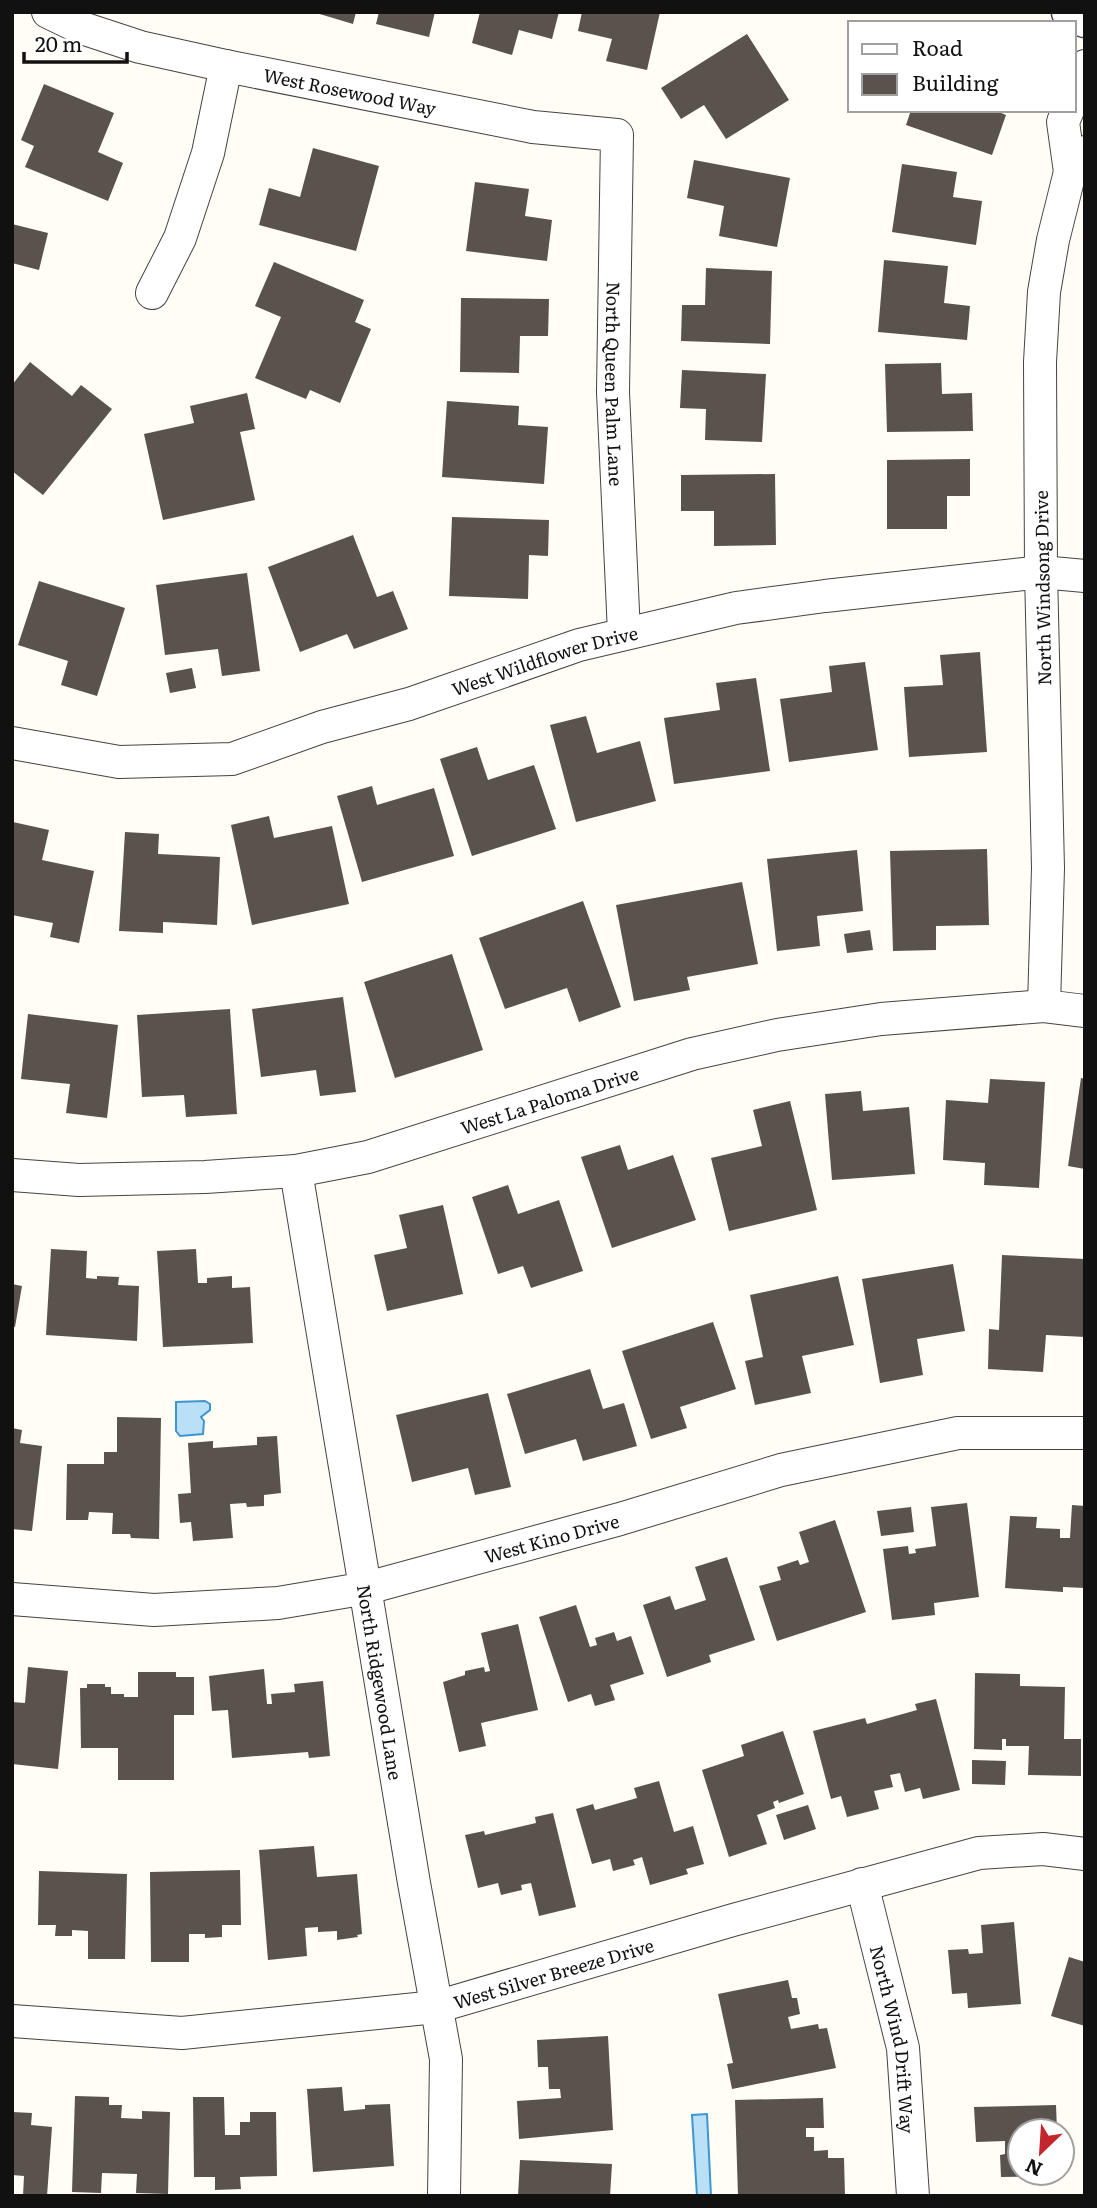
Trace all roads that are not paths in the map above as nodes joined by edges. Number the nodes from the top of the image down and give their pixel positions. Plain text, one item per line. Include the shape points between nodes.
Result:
1 (48, 12) edge
2 (1071, 12) edge
3 (1085, 18) edge
4 (226, 66) junction
5 (1085, 66) edge
6 (1076, 88) edge
7 (1067, 112) edge
8 (617, 135) joint
9 (1077, 162) edge
10 (152, 293) dead end
11 (1041, 572) junction
12 (1085, 576) edge
13 (624, 633) junction
14 (12, 743) edge
15 (1044, 1006) junction
16 (1085, 1012) edge
17 (296, 1171) junction
18 (12, 1175) edge
19 (1085, 1433) edge
20 (367, 1588) junction
21 (12, 1599) edge
22 (1085, 1854) edge
23 (862, 1884) junction
24 (436, 2007) junction
25 (12, 2021) edge
26 (444, 2196) edge
27 (913, 2196) edge

1 - 4 street, West Rosewood Way via 140,47
2 - 3 street
4 - 8 street, West Rosewood Way via 533,127
4 - 10 street via 204,165 180,238
5 - 6 street
7 - 9 street, North Windsong Drive via 1063,122
8 - 13 street, North Queen Palm Lane via 613,392
9 - 11 street, North Windsong Drive via 1053,240 1044,292
11 - 12 street, West Wildflower Drive
11 - 13 street, West Wildflower Drive via 736,608
11 - 15 street, North Windsong Drive via 1048,868
13 - 14 street, West Wildflower Drive via 232,759 118,762
15 - 16 street, West La Paloma Drive
15 - 17 street, West La Paloma Drive via 881,1019 777,1035 692,1054 368,1157
17 - 18 street, West La Paloma Drive via 79,1180
17 - 20 street, North Ridgewood Lane
19 - 20 street, West Kino Drive via 958,1433 794,1467 620,1520
20 - 21 street, West Kino Drive via 278,1604 154,1610
20 - 24 street, North Ridgewood Lane
22 - 23 street, West Silver Breeze Drive via 1043,1849 979,1853
23 - 24 street, West Silver Breeze Drive
23 - 27 street, North Wind Drift Way via 903,2048
24 - 25 street, West Silver Breeze Drive via 182,2034
24 - 26 street, North Ridgewood Lane via 446,2060

